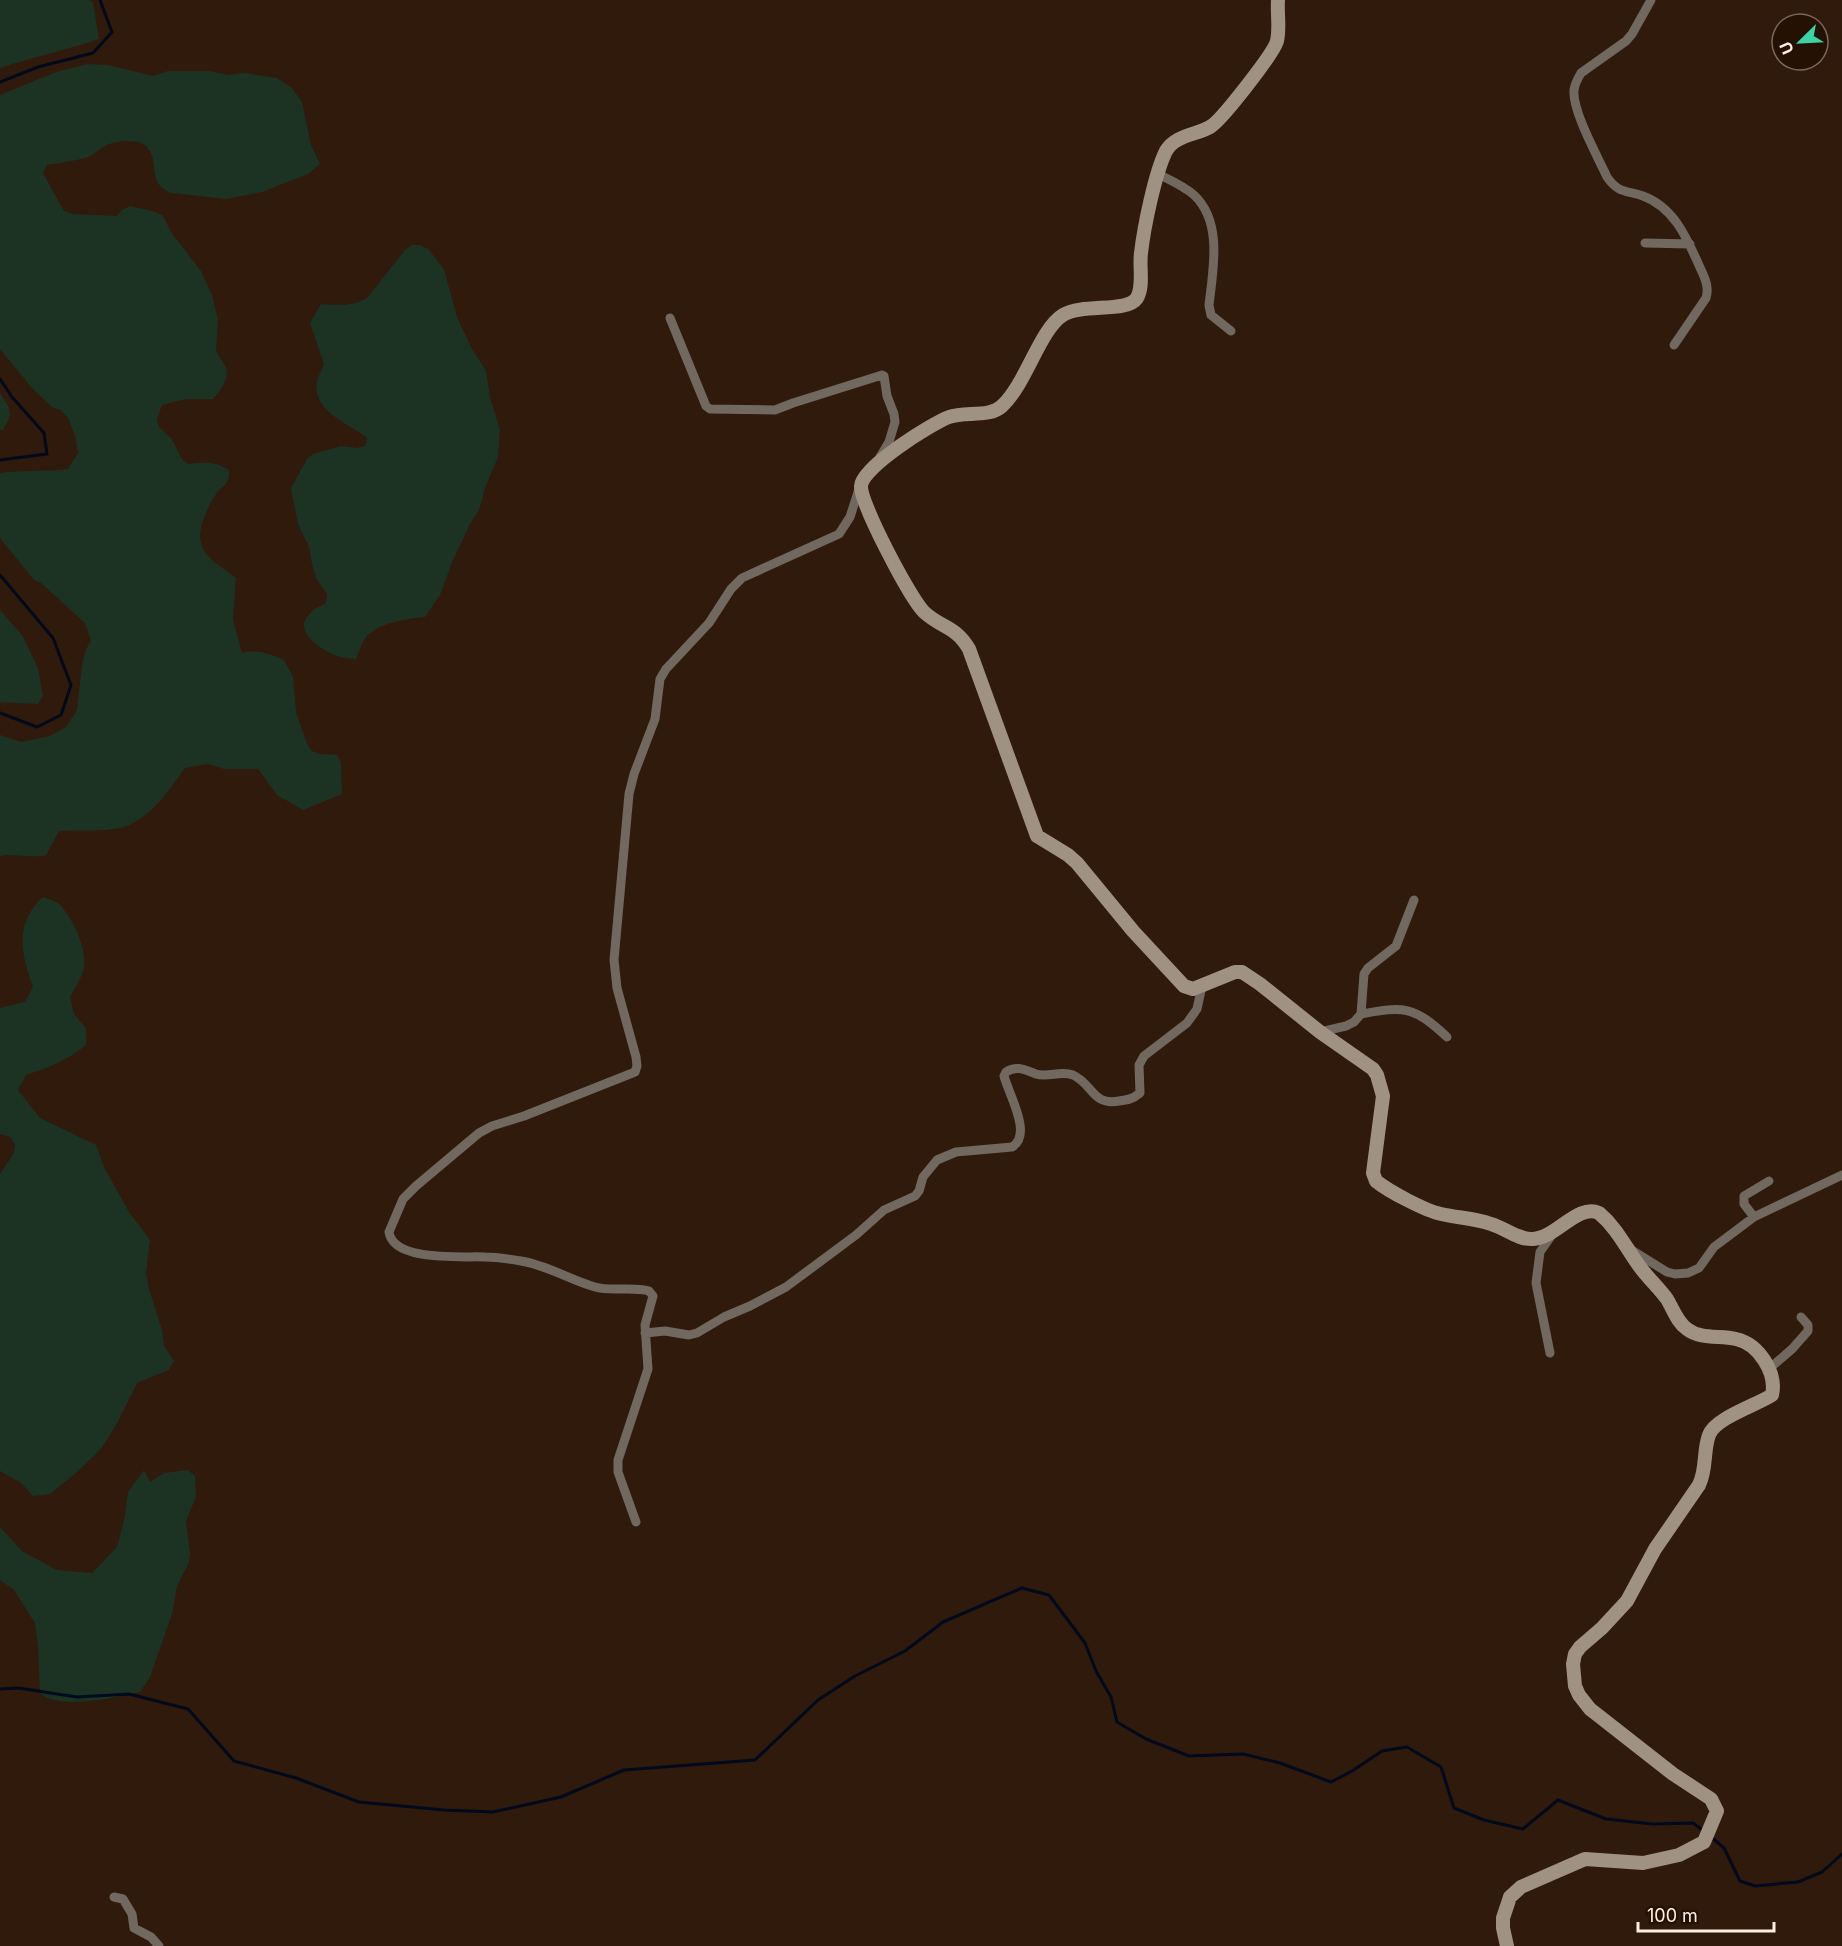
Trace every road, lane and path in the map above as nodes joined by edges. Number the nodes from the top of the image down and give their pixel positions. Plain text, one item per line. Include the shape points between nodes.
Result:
1 (1278, 0) edge
2 (1650, 0) edge
3 (1158, 174) junction
4 (1645, 243) dead end
5 (1690, 244) junction
6 (670, 318) dead end
7 (1231, 331) dead end
8 (1674, 345) dead end
9 (875, 464) junction
10 (861, 484) junction
11 (1414, 900) dead end
12 (1202, 986) junction
13 (1360, 1014) junction
14 (1320, 1032) junction
15 (1447, 1036) dead end
16 (1842, 1175) edge
17 (1769, 1181) dead end
18 (1754, 1217) junction
19 (1556, 1229) junction
20 (1628, 1248) junction
21 (1801, 1317) dead end
22 (645, 1333) junction
23 (1550, 1353) dead end
24 (1770, 1368) junction
25 (636, 1522) dead end
26 (114, 1897) dead end
27 (159, 1946) edge
28 (1507, 1946) edge

1 - 3 street via 1277,40 1268,59 1215,123 1172,143
2 - 5 street via 1632,34 1577,79 1575,104 1614,186 1658,204 1683,229
3 - 7 street via 1194,195 1210,218 1214,241 1209,305 1211,315
3 - 9 street via 1141,249 1136,299 1125,306 1080,308 1060,317 1004,405 947,418
4 - 5 street
5 - 8 street via 1708,291
6 - 9 street via 710,409 781,410 884,376 895,422 889,442
9 - 10 street
10 - 12 street via 870,513 911,595 927,614 960,635 969,649 1037,836 1077,864 1184,986
10 - 22 street via 850,517 839,534 742,578 660,679 655,719 629,794 616,927 616,979 636,1057 635,1072 479,1133 403,1199 388,1232 401,1247 428,1256 524,1261 595,1287 649,1292 653,1296
11 - 13 street via 1396,946 1364,974
12 - 14 street via 1242,972
12 - 22 street via 1197,1009 1187,1023 1144,1056 1139,1065 1140,1093 1135,1097 1111,1103 1102,1101 1073,1075 1038,1075 1011,1068 1005,1076 1021,1125 1019,1143 956,1152 937,1160 915,1196 884,1210 786,1287 697,1333
13 - 14 street via 1347,1026
13 - 15 street via 1401,1009 1416,1012
14 - 19 street via 1373,1069 1383,1089 1373,1173 1379,1184 1433,1212 1489,1223 1521,1238 1537,1239
16 - 18 street
17 - 18 street via 1744,1196 1744,1204
18 - 20 street via 1714,1247 1699,1268 1688,1273 1666,1272
19 - 20 street via 1581,1213 1594,1210 1615,1228
19 - 23 street via 1540,1252 1536,1283
20 - 24 street via 1687,1330 1741,1340
21 - 24 street via 1808,1331
22 - 25 street via 648,1369 618,1460 618,1472
24 - 28 street via 1772,1395 1711,1430 1699,1485 1654,1549 1627,1601 1580,1647 1573,1664 1575,1686 1583,1702 1711,1799 1717,1811 1714,1822 1704,1842 1662,1860 1643,1863 1585,1859 1521,1887 1507,1903 1503,1928
26 - 27 street via 123,1899 132,1914 134,1928

